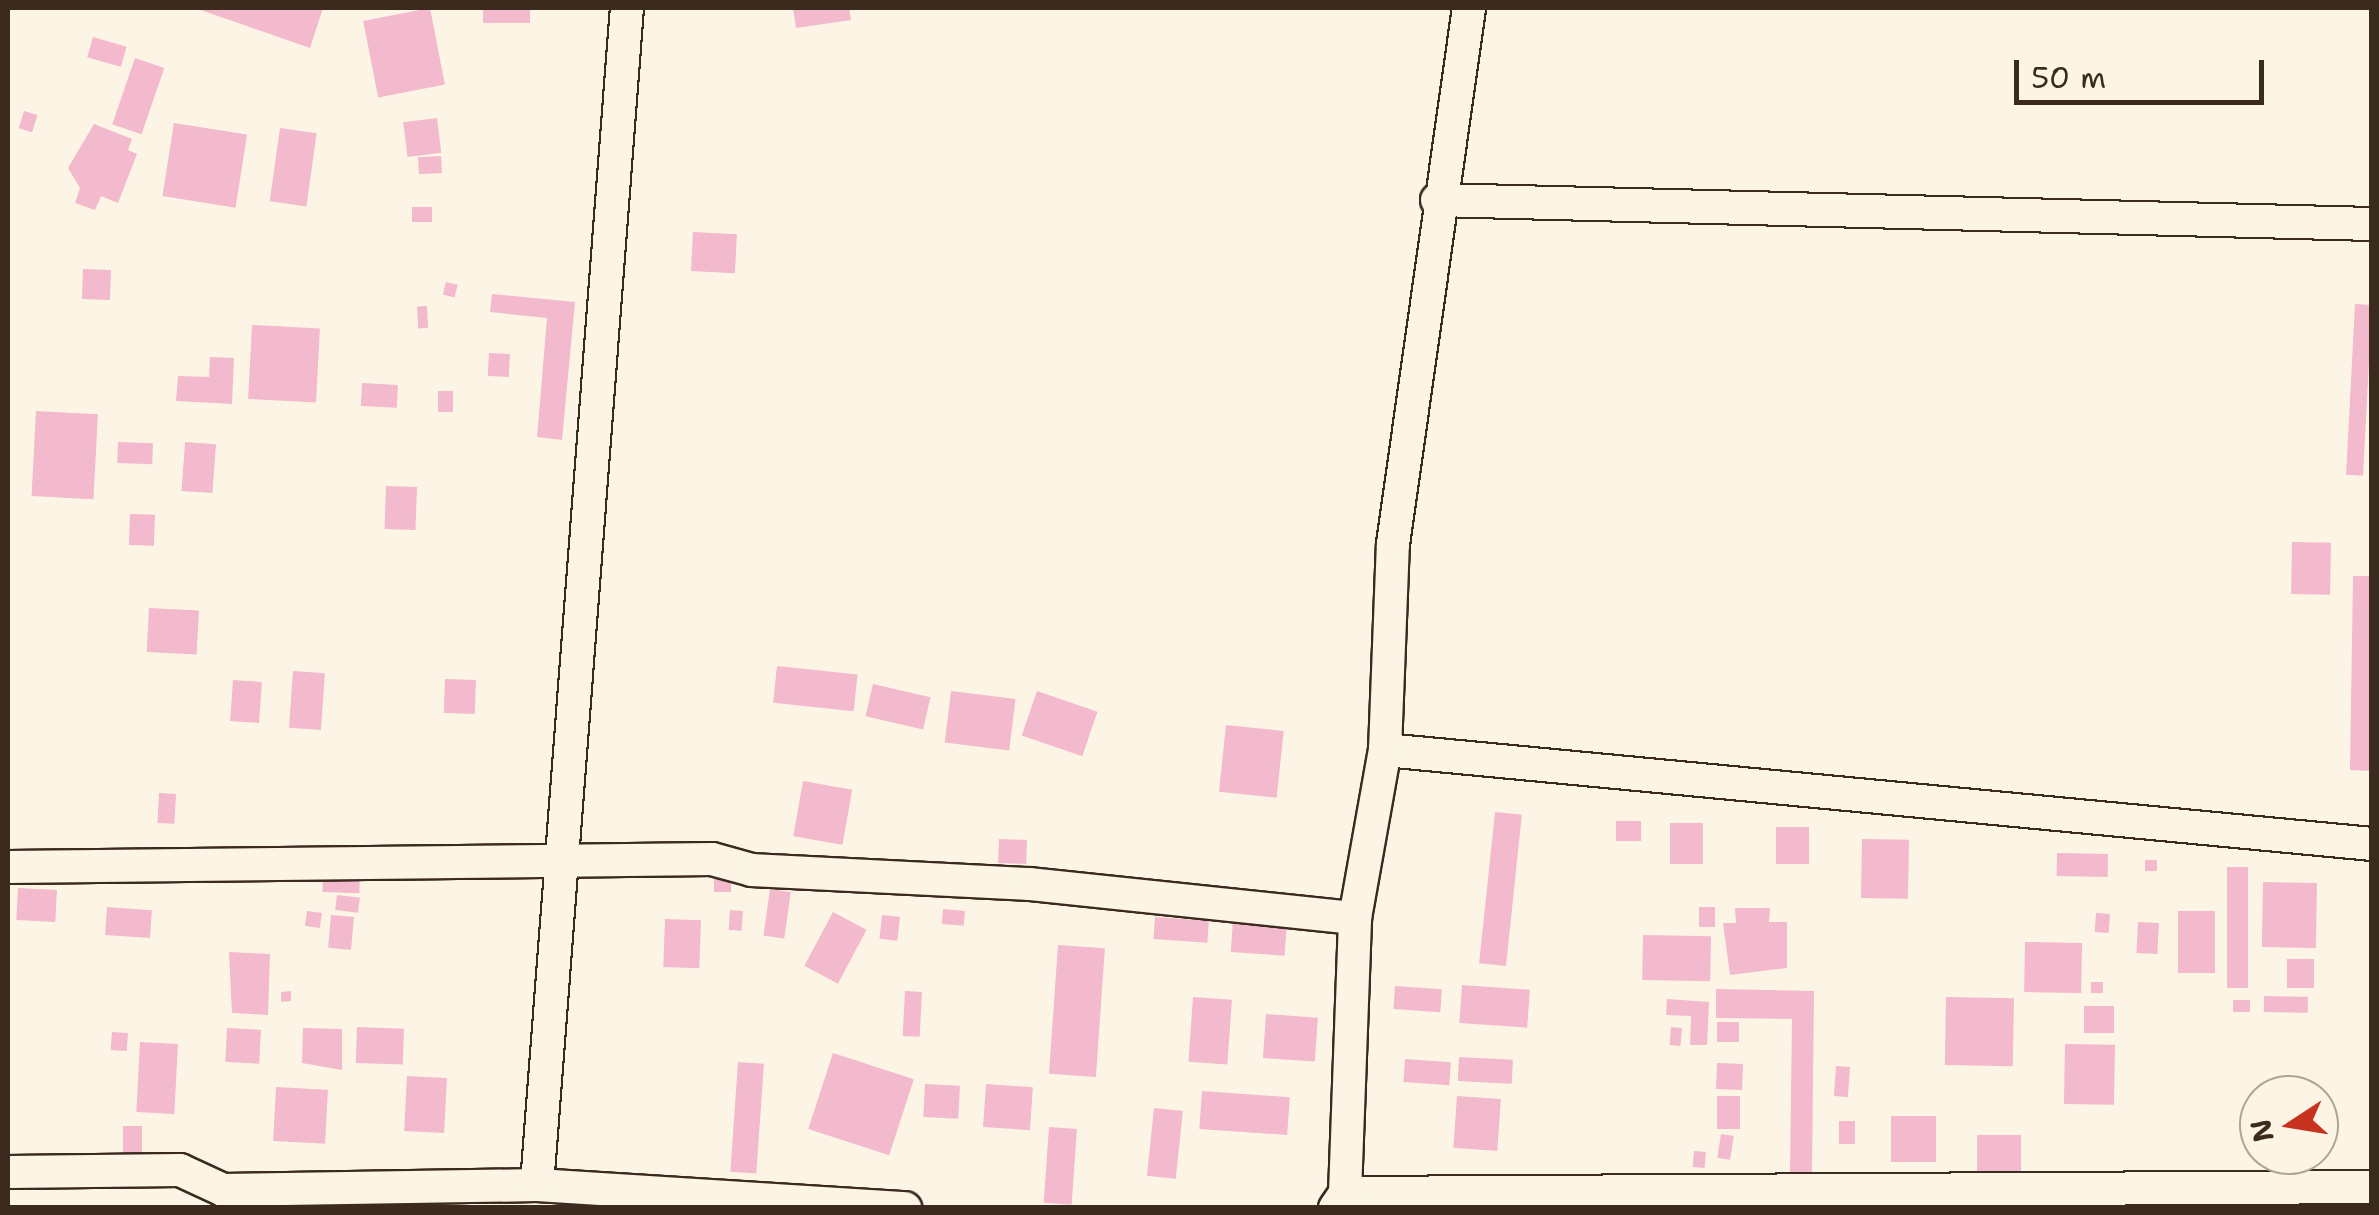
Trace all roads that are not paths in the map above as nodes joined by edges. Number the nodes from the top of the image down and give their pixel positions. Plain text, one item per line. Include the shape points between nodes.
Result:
1 (627, 8) edge
2 (1469, 8) edge
3 (1437, 200) junction
4 (2372, 224) edge
5 (1385, 750) junction
6 (2372, 844) edge
7 (562, 861) junction
8 (8, 867) edge
9 (1355, 918) junction
10 (8, 1172) edge
11 (538, 1186) junction
12 (2372, 1187) edge
13 (1340, 1200) edge
14 (905, 1208) edge

1 - 7 street
2 - 3 street
3 - 4 street
3 - 5 street via 1393,544
5 - 6 street
5 - 9 street
7 - 8 street via 386,856
7 - 9 street via 712,859 752,870 1030,884
7 - 11 street
9 - 13 street
10 - 11 street via 180,1170 223,1190
11 - 14 street
12 - 13 street

